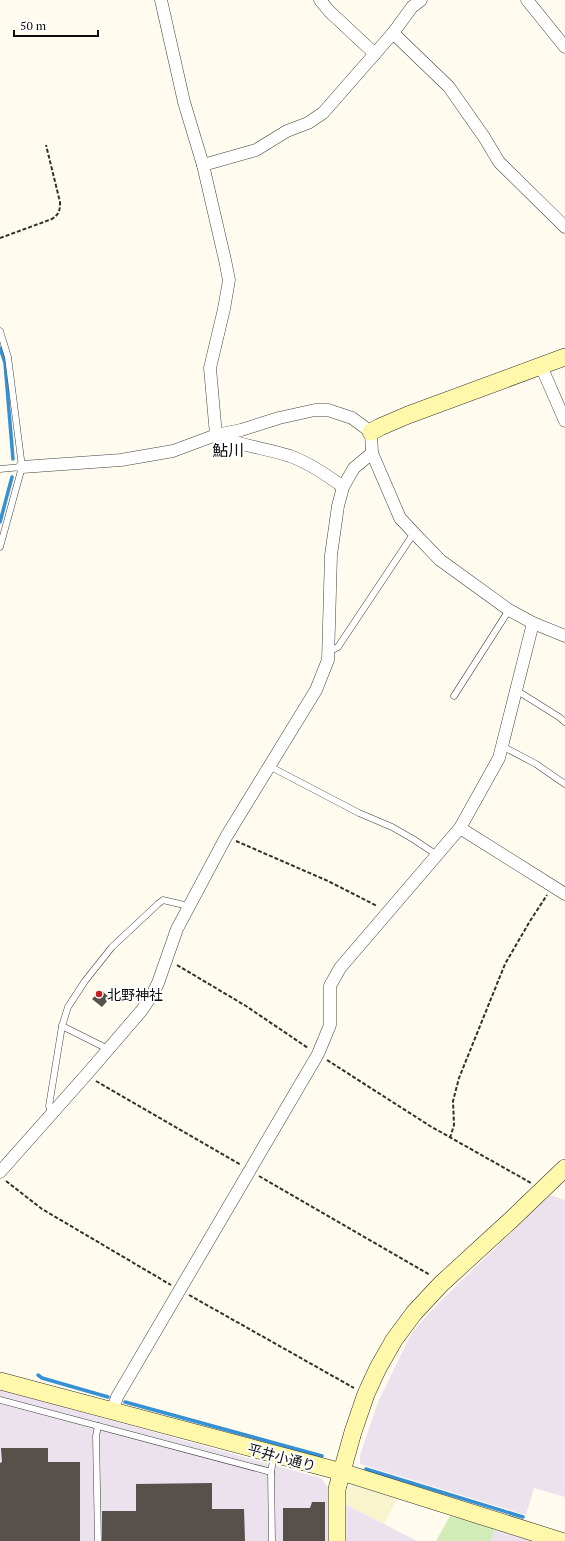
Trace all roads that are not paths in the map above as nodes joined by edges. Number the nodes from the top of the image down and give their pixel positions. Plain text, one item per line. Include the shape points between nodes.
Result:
1 (161, 0) edge
2 (320, 0) edge
3 (421, 0) edge
4 (527, 0) edge
5 (393, 33) junction
6 (565, 47) edge
7 (375, 54) junction
8 (203, 165) junction
9 (565, 227) edge
10 (0, 331) edge
11 (565, 357) edge
12 (541, 366) junction
13 (565, 422) edge
14 (372, 432) junction
15 (216, 435) junction
16 (372, 453) junction
17 (22, 468) junction
18 (0, 469) edge
19 (343, 487) junction
20 (414, 533) junction
21 (0, 547) edge
22 (509, 610) junction
23 (533, 624) junction
24 (565, 636) edge
25 (329, 650) junction
26 (516, 690) junction
27 (454, 696) dead end
28 (565, 722) edge
29 (502, 746) junction
30 (269, 766) junction
31 (565, 784) edge
32 (460, 828) junction
33 (437, 855) junction
34 (565, 894) edge
35 (189, 907) junction
36 (62, 1026) junction
37 (108, 1049) junction
38 (52, 1114) junction
39 (565, 1168) edge
40 (0, 1172) edge
41 (0, 1381) edge
42 (0, 1400) edge
43 (113, 1410) junction
44 (98, 1426) junction
45 (274, 1455) junction
46 (271, 1472) junction
47 (342, 1472) junction
48 (98, 1541) edge
49 (272, 1541) edge
50 (337, 1541) edge
51 (561, 1541) edge

1 - 8 street via 184,102
2 - 7 street
3 - 5 street via 412,7
4 - 6 street
5 - 7 street
5 - 9 street via 449,87 499,162
7 - 8 street via 323,113 313,120 287,131 256,150
8 - 15 street via 229,280 210,368
10 - 17 lane via 8,357
11 - 12 street
12 - 13 street
12 - 14 street via 408,415 380,426
14 - 15 street via 352,418 322,410 279,418
14 - 16 street
15 - 17 street via 173,451 121,460
15 - 19 street via 291,456
16 - 19 street via 354,468
16 - 20 street via 400,518
17 - 18 lane
17 - 21 lane
19 - 25 street via 331,555
20 - 22 street via 440,560
20 - 25 lane via 338,647
22 - 23 street
22 - 27 lane
23 - 24 street
23 - 26 street
25 - 30 street via 326,670 316,690
26 - 28 lane
26 - 29 street
29 - 31 lane via 536,764
29 - 32 street
30 - 33 lane via 397,830
30 - 35 street via 226,837
32 - 33 street
32 - 34 street
33 - 43 street via 340,968 330,986 330,1025 318,1054 117,1397
35 - 36 lane via 163,900 112,947 68,1007
35 - 37 street via 177,929 152,995
36 - 37 lane
36 - 38 lane via 49,1106
37 - 38 street
38 - 40 street
39 - 47 street via 442,1284 414,1313 394,1340 366,1394
41 - 43 street, 平井小通り
42 - 44 lane
43 - 45 street, 平井小通り
44 - 46 lane
44 - 48 lane
45 - 46 lane
45 - 47 street, 平井小通り
46 - 49 lane
47 - 50 street via 336,1499
47 - 51 street, 平井小通り

